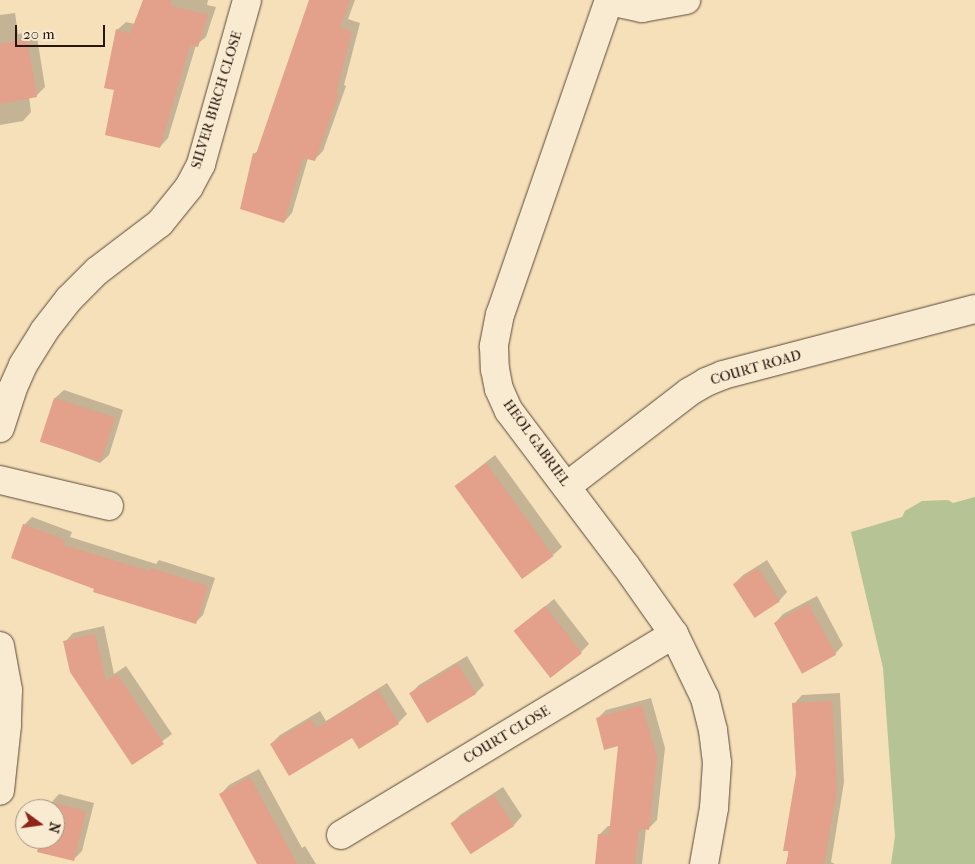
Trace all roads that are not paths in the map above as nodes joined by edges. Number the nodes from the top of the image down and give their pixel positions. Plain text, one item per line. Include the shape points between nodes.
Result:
1 (247, 0) edge
2 (609, 0) edge
3 (686, 0) edge
4 (975, 309) edge
5 (0, 428) edge
6 (0, 480) edge
7 (567, 486) junction
8 (109, 506) dead end
9 (674, 634) junction
10 (0, 646) edge
11 (0, 790) edge
12 (341, 835) dead end
13 (704, 864) edge

1 - 5 street, SILVER BIRCH CLOSE via 201,164 189,187 160,223 97,271 69,299 23,365
2 - 3 street via 642,8
2 - 7 street, HEOL GABRIEL via 510,282 494,346 499,390 509,410
4 - 7 street, COURT ROAD via 706,382
6 - 8 street
7 - 9 street, HEOL GABRIEL
9 - 12 street, COURT CLOSE
9 - 13 street, HEOL GABRIEL via 705,698 714,730 717,763 714,808
10 - 11 street via 8,690

